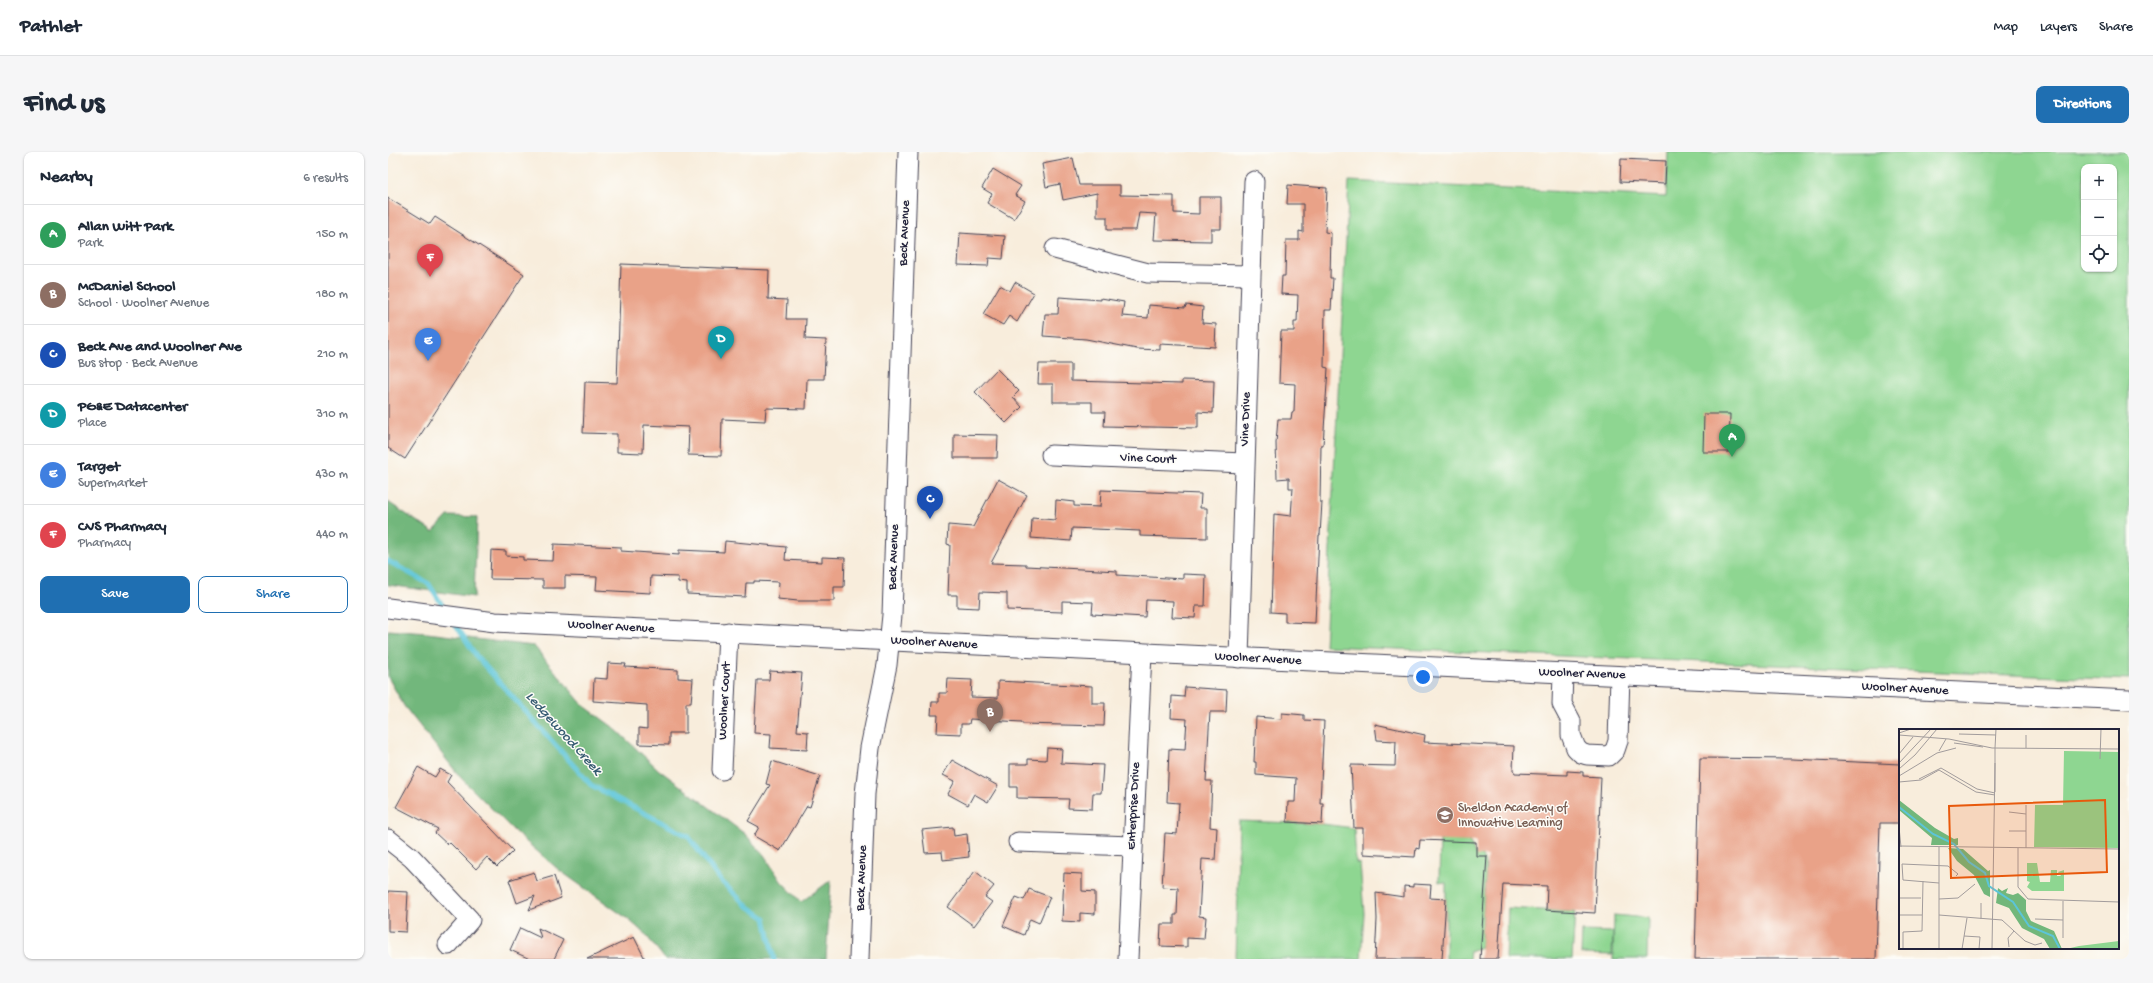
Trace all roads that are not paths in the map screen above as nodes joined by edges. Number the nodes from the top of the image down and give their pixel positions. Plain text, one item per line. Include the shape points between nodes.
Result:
1 (908, 152) edge
2 (1254, 181) dead end
3 (1055, 249) dead end
4 (1250, 275) junction
5 (1052, 455) dead end
6 (1244, 463) junction
7 (388, 608) edge
8 (728, 632) junction
9 (889, 641) junction
10 (1142, 653) junction
11 (1239, 658) junction
12 (1563, 674) junction
13 (1620, 676) junction
14 (2129, 700) edge
15 (722, 770) dead end
16 (388, 839) edge
17 (1018, 842) dead end
18 (1132, 846) junction
19 (448, 945) dead end
20 (859, 959) edge
21 (1128, 959) edge

1 - 9 street, Beck Avenue
2 - 4 street, Vine Drive
3 - 4 street via 1148,273
4 - 6 street, Vine Drive
5 - 6 street, Vine Court
6 - 11 street, Vine Drive
7 - 8 street, Woolner Avenue via 495,622
8 - 9 street, Woolner Avenue
8 - 15 street, Woolner Court
9 - 10 street, Woolner Avenue
9 - 20 street, Beck Avenue via 870,748 865,794
10 - 11 street, Woolner Avenue
10 - 18 street, Enterprise Drive
11 - 12 street, Woolner Avenue
12 - 13 street, Woolner Avenue
12 - 13 street via 1562,704 1571,721 1573,742 1581,753 1595,757 1609,756 1615,750 1618,741
13 - 14 street, Woolner Avenue
16 - 19 street via 412,858 470,920
17 - 18 street
18 - 21 street, Enterprise Drive

